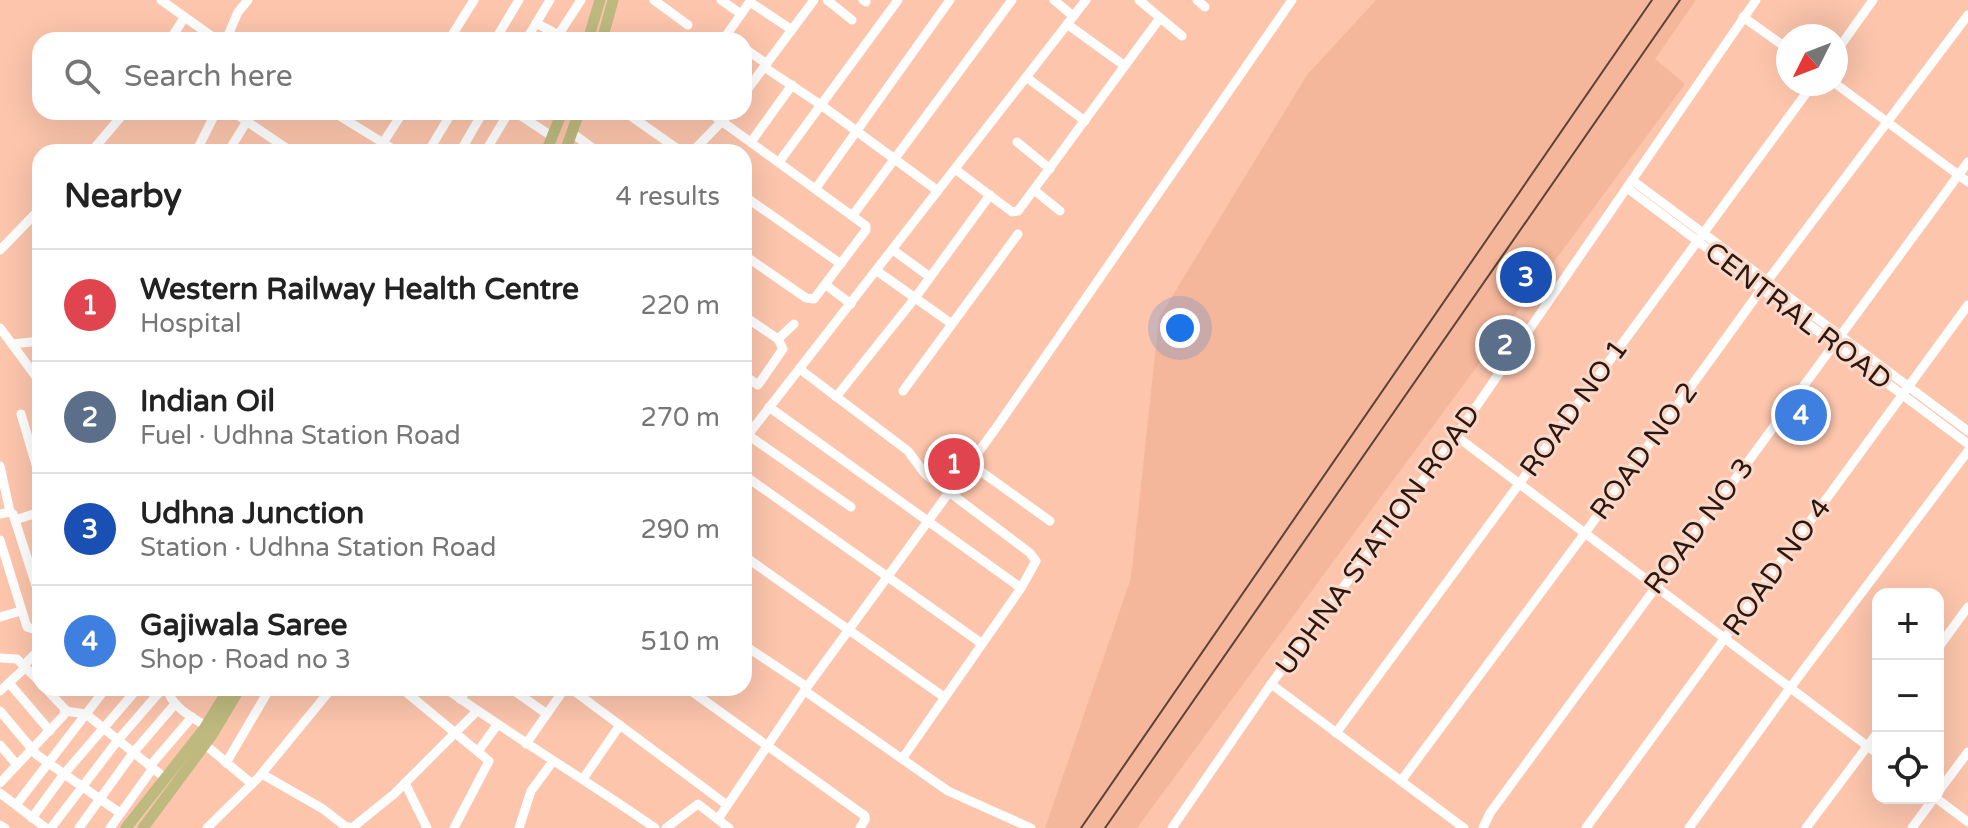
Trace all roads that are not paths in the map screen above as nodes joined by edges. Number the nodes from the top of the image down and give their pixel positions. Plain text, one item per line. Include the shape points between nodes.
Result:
1 (161, 0) edge
2 (248, 0) edge
3 (474, 0) edge
4 (519, 0) edge
5 (550, 0) edge
6 (581, 0) edge
7 (600, 0) edge
8 (613, 0) edge
9 (654, 0) edge
10 (721, 0) edge
11 (814, 0) edge
12 (827, 0) edge
13 (898, 0) edge
14 (950, 0) edge
15 (1012, 0) edge
16 (1054, 0) edge
17 (1086, 0) edge
18 (1139, 0) edge
19 (1292, 0) edge
20 (1754, 0) edge
21 (1873, 0) edge
22 (751, 1) edge
23 (741, 14) junction
24 (1968, 15) edge
25 (1743, 17) junction
26 (184, 18) junction
27 (1160, 18) junction
28 (852, 20) dead end
29 (1070, 20) junction
30 (536, 23) junction
31 (688, 25) dead end
32 (792, 30) junction
33 (175, 32) edge
34 (205, 32) edge
35 (229, 32) edge
36 (454, 32) edge
37 (500, 32) edge
38 (531, 32) edge
39 (550, 32) edge
40 (560, 32) edge
41 (590, 32) edge
42 (606, 32) edge
43 (731, 32) edge
44 (1848, 35) edge
45 (1182, 36) dead end
46 (1776, 40) edge
47 (752, 54) edge
48 (766, 65) junction
49 (1125, 66) junction
50 (1026, 77) junction
51 (753, 82) edge
52 (792, 85) junction
53 (1848, 93) edge
54 (1804, 96) edge
55 (821, 105) junction
56 (118, 120) edge
57 (212, 120) edge
58 (346, 120) edge
59 (398, 120) edge
60 (447, 120) edge
61 (478, 120) edge
62 (504, 120) edge
63 (527, 120) edge
64 (559, 120) edge
65 (576, 120) edge
66 (636, 120) edge
67 (720, 120) edge
68 (247, 121) joint
69 (1085, 121) junction
70 (1888, 121) junction
71 (723, 122) junction
72 (856, 131) junction
73 (572, 133) junction
74 (553, 137) junction
75 (751, 142) junction
76 (1017, 142) dead end
77 (383, 143) joint
78 (98, 144) edge
79 (200, 144) edge
80 (233, 144) edge
81 (280, 144) edge
82 (433, 144) edge
83 (465, 144) edge
84 (490, 144) edge
85 (550, 144) edge
86 (568, 144) edge
87 (587, 144) edge
88 (671, 144) edge
89 (700, 144) edge
90 (894, 159) junction
91 (779, 162) junction
92 (1968, 162) edge
93 (955, 169) junction
94 (1050, 169) junction
95 (1959, 175) junction
96 (1968, 182) edge
97 (1630, 184) junction
98 (816, 188) junction
99 (1034, 190) junction
100 (938, 191) junction
101 (990, 195) junction
102 (752, 202) edge
103 (1060, 211) dead end
104 (853, 215) junction
105 (32, 217) edge
106 (1018, 234) dead end
107 (1701, 236) junction
108 (0, 250) edge
109 (893, 250) junction
110 (752, 260) edge
111 (841, 264) junction
112 (877, 271) junction
113 (930, 277) junction
114 (1765, 284) junction
115 (826, 285) junction
116 (915, 298) junction
117 (851, 304) junction
118 (1968, 305) edge
119 (752, 321) edge
120 (794, 324) dead end
121 (952, 324) junction
122 (0, 328) edge
123 (778, 339) junction
124 (1837, 340) junction
125 (32, 342) edge
126 (13, 344) junction
127 (801, 370) junction
128 (32, 371) edge
129 (752, 381) edge
130 (1904, 390) junction
131 (903, 391) dead end
132 (836, 397) junction
133 (769, 407) junction
134 (21, 414) dead end
135 (752, 429) edge
136 (1968, 431) edge
137 (1456, 436) junction
138 (752, 441) edge
139 (32, 444) edge
140 (1968, 444) edge
141 (1968, 451) edge
142 (969, 463) junction
143 (0, 466) edge
144 (1, 478) edge
145 (752, 480) edge
146 (1519, 483) junction
147 (948, 491) junction
148 (851, 507) dead end
149 (32, 513) edge
150 (8, 515) edge
151 (928, 519) junction
152 (1050, 521) dead end
153 (1585, 533) junction
154 (0, 540) edge
155 (752, 562) edge
156 (888, 574) junction
157 (32, 577) edge
158 (1655, 586) junction
159 (1021, 588) junction
160 (1968, 607) edge
161 (21, 611) junction
162 (0, 617) edge
163 (32, 627) edge
164 (848, 630) junction
165 (1725, 639) junction
166 (1944, 640) edge
167 (981, 643) junction
168 (752, 651) edge
169 (0, 658) edge
170 (32, 658) edge
171 (25, 666) junction
172 (32, 673) edge
173 (9, 683) junction
174 (1271, 684) junction
175 (1790, 688) junction
176 (806, 689) junction
177 (0, 691) edge
178 (53, 696) edge
179 (100, 696) edge
180 (131, 696) edge
181 (158, 696) edge
182 (169, 696) edge
183 (224, 696) edge
184 (234, 696) edge
185 (265, 696) edge
186 (325, 696) edge
187 (411, 696) edge
188 (456, 696) edge
189 (462, 696) edge
190 (521, 696) edge
191 (562, 696) edge
192 (579, 696) edge
193 (698, 696) edge
194 (944, 697) junction
195 (460, 699) junction
196 (175, 704) junction
197 (0, 711) edge
198 (65, 711) junction
199 (477, 711) junction
200 (86, 714) junction
201 (547, 714) junction
202 (192, 717) junction
203 (497, 725) junction
204 (620, 725) junction
205 (206, 726) junction
206 (104, 729) junction
207 (50, 731) junction
208 (456, 732) junction
209 (1336, 733) junction
210 (118, 740) junction
211 (1872, 740) edge
212 (201, 742) junction
213 (526, 744) junction
214 (0, 745) edge
215 (769, 746) junction
216 (1868, 746) junction
217 (1872, 749) edge
218 (33, 750) junction
219 (479, 750) junction
220 (1968, 752) edge
221 (133, 753) junction
222 (902, 759) junction
223 (553, 761) junction
224 (49, 763) junction
225 (226, 763) junction
226 (17, 765) junction
227 (151, 767) junction
228 (64, 774) junction
229 (262, 774) junction
230 (165, 778) junction
231 (583, 779) junction
232 (1401, 781) junction
233 (0, 783) edge
234 (405, 783) junction
235 (252, 784) junction
236 (1944, 784) edge
237 (82, 786) junction
238 (0, 793) edge
239 (100, 799) junction
240 (1930, 804) edge
241 (1943, 804) edge
242 (16, 805) junction
243 (727, 805) junction
244 (120, 813) junction
245 (1490, 813) junction
246 (32, 818) junction
247 (718, 819) junction
248 (1968, 822) edge
249 (46, 828) edge
250 (79, 828) edge
251 (110, 828) edge
252 (126, 828) edge
253 (143, 828) edge
254 (207, 828) edge
255 (427, 828) edge
256 (454, 828) edge
257 (519, 828) edge
258 (655, 828) edge
259 (666, 828) edge
260 (729, 828) edge
261 (860, 828) edge
262 (1031, 828) edge
263 (1172, 828) edge
264 (1464, 828) edge
265 (1474, 828) edge
266 (1483, 828) edge
267 (1586, 828) edge
268 (1689, 828) edge
269 (1806, 828) edge
270 (1912, 828) edge

1 - 26 street
2 - 35 street
3 - 36 street
4 - 37 street
5 - 30 street
6 - 40 street
7 - 41 main road
8 - 42 main road
9 - 31 street
10 - 23 street
11 - 32 street
12 - 28 street
13 - 55 street
14 - 72 street
15 - 90 street
16 - 29 street
17 - 29 street
18 - 27 street
19 - 142 street
20 - 25 street, UDHNA STATION ROAD
21 - 44 street
22 - 23 street
22 - 32 street
23 - 43 street
24 - 70 street, ROAD NO 2
25 - 46 street
25 - 97 street, UDHNA STATION ROAD
26 - 33 street
26 - 34 street
27 - 45 street
27 - 49 street
29 - 49 street
29 - 50 street
30 - 38 street
30 - 39 street
32 - 48 street
47 - 48 street
48 - 51 street
48 - 52 street
49 - 69 street
50 - 69 street
50 - 93 street
52 - 55 street
52 - 75 street
53 - 70 street
54 - 107 street, ROAD NO 1
55 - 72 street
55 - 91 street
56 - 78 street
57 - 79 street
58 - 77 street
59 - 77 street
60 - 82 street
61 - 83 street
62 - 84 street
63 - 74 street
64 - 74 main road
65 - 73 main road
66 - 88 street
67 - 71 street
68 - 80 street
68 - 81 street
69 - 94 street
70 - 95 street
70 - 114 street, ROAD NO 2
71 - 75 street
71 - 89 street
72 - 90 street
72 - 98 street
73 - 86 main road
73 - 87 street
74 - 85 main road
75 - 91 street
76 - 94 street
90 - 100 street
90 - 104 street
91 - 98 street
92 - 95 street, ROAD NO 3
93 - 100 street
93 - 101 street
94 - 99 street
95 - 96 street
95 - 124 street, ROAD NO 3
97 - 107 street, CENTRAL ROAD
97 - 137 street, UDHNA STATION ROAD
98 - 104 street
99 - 101 street via 1015,213
99 - 103 street
100 - 109 street
101 - 113 street
102 - 111 street
104 - 111 street via 866,230
105 - 108 street
106 - 121 street
107 - 114 street, CENTRAL ROAD
107 - 146 street, ROAD NO 1
109 - 112 street
109 - 113 street
110 - 115 street via 810,300
111 - 115 street
112 - 116 street
112 - 117 street
113 - 116 street
114 - 124 street, CENTRAL ROAD
114 - 153 street, ROAD NO 2
115 - 117 street
116 - 121 street
116 - 132 street
117 - 127 street
118 - 130 street, ROAD NO 4
119 - 123 street
120 - 123 street
121 - 131 street
122 - 126 street
123 - 129 street via 783,349 758,385
124 - 130 street, CENTRAL ROAD
124 - 158 street, ROAD NO 3
125 - 126 street
126 - 128 street
127 - 132 street
127 - 133 street
130 - 136 street, CENTRAL ROAD
130 - 140 street, CENTRAL ROAD
130 - 165 street, ROAD NO 4
132 - 147 street via 908,451 922,471
133 - 135 street
133 - 151 street
134 - 139 street
137 - 146 street
137 - 174 street, UDHNA STATION ROAD
138 - 148 street
141 - 175 street
142 - 147 street
142 - 152 street
143 - 144 street
144 - 150 street
145 - 156 street
146 - 153 street
146 - 209 street, ROAD NO 1
147 - 151 street
147 - 159 street via 1035,558
149 - 150 street
150 - 157 street
151 - 156 street
151 - 159 street
153 - 158 street
153 - 232 street, ROAD NO 2
154 - 161 street
155 - 164 street
156 - 164 street
156 - 167 street
158 - 165 street
158 - 245 street, ROAD NO 3
159 - 167 street
160 - 166 street
161 - 162 street
161 - 163 street
164 - 176 street
164 - 194 street
165 - 175 street
165 - 267 street, ROAD NO 4
167 - 194 street
168 - 176 street
169 - 171 street via 11,657
170 - 171 street
171 - 172 street
171 - 173 street
173 - 177 street
173 - 207 street
174 - 209 street
174 - 263 street, UDHNA STATION ROAD
175 - 216 street
175 - 268 street
176 - 215 street
176 - 222 street
178 - 198 street
179 - 200 street
180 - 206 street
181 - 210 street
182 - 196 street
183 - 205 main road
184 - 212 main road
185 - 225 street
186 - 229 street
187 - 208 street
188 - 195 street
189 - 195 street
190 - 201 street
191 - 201 street
192 - 204 street
193 - 215 street
194 - 222 street
195 - 199 street
196 - 202 street
196 - 221 street
197 - 218 street
198 - 200 street
198 - 207 street
199 - 203 street
199 - 208 street
200 - 206 street
200 - 224 street
201 - 213 street
202 - 205 street
202 - 227 street
203 - 213 street
203 - 219 street
204 - 231 street
204 - 243 street
205 - 212 main road
206 - 210 street
206 - 228 street
207 - 218 street
208 - 219 street
208 - 234 street
209 - 232 street
210 - 221 street
210 - 237 street
211 - 216 street
212 - 225 street
212 - 230 main road
212 - 253 main road
213 - 223 street
214 - 226 street
215 - 243 street
215 - 261 street via 865,816
216 - 217 street
216 - 269 street
218 - 224 street
218 - 226 street
219 - 256 street via 488,766
220 - 236 street
221 - 227 street
221 - 239 street
222 - 262 street via 948,791
223 - 231 street
223 - 257 street via 531,791
224 - 228 street
224 - 242 street
225 - 235 street
226 - 233 street
227 - 230 street
227 - 244 street
228 - 237 street
228 - 246 street
229 - 234 street via 348,828
229 - 235 street
230 - 252 main road
231 - 258 street
232 - 264 street
234 - 255 street
235 - 254 street
237 - 239 street
237 - 249 street
238 - 242 street
239 - 244 street
239 - 250 street
240 - 270 street
241 - 248 street
242 - 246 street
243 - 247 street
244 - 251 street
245 - 265 street, ROAD NO 3
245 - 266 street, ROAD NO 3
246 - 249 street
247 - 259 street via 698,804
247 - 260 street

